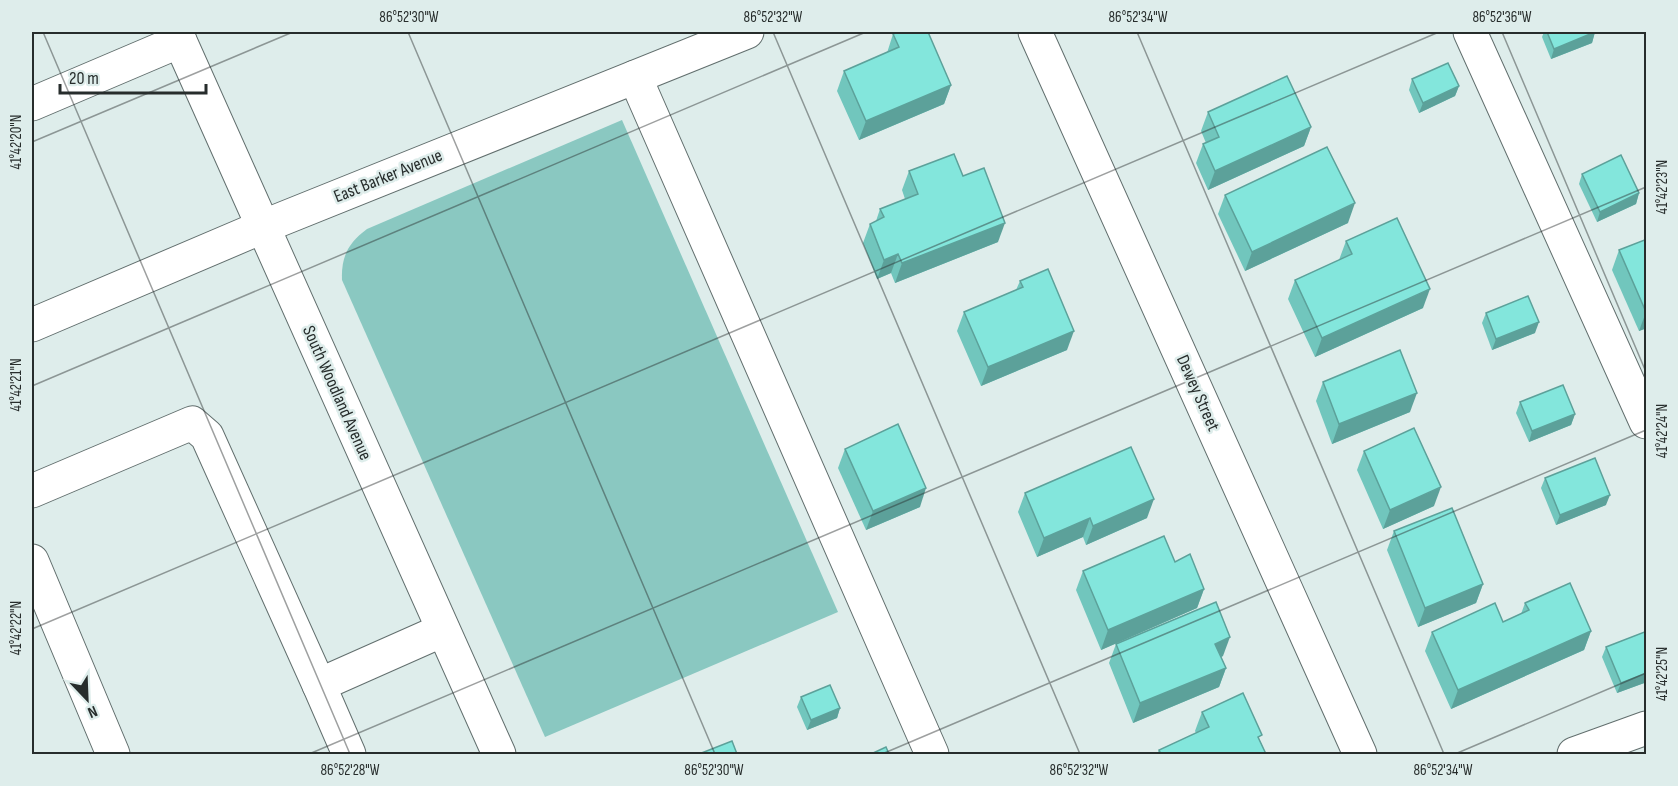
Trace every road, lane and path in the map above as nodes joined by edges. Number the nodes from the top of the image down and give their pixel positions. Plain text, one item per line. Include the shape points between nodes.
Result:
1 (747, 32) edge
2 (1035, 32) edge
3 (1470, 32) edge
4 (178, 36) edge
5 (635, 77) junction
6 (32, 104) edge
7 (262, 227) junction
8 (32, 325) edge
9 (1647, 422) edge
10 (32, 490) edge
11 (32, 561) edge
12 (443, 630) junction
13 (319, 685) junction
14 (1647, 728) edge
15 (113, 754) edge
16 (349, 754) edge
17 (499, 754) edge
18 (932, 754) edge
19 (1360, 754) edge
20 (1574, 754) edge

1 - 5 street, East Barker Avenue
2 - 19 street, Dewey Street
3 - 9 street
4 - 6 street
4 - 7 street, South Woodland Avenue
5 - 7 street, East Barker Avenue
5 - 18 street
7 - 8 street, East Barker Avenue
7 - 12 street, South Woodland Avenue
10 - 13 street via 192,423 207,436
11 - 15 street
12 - 13 street
12 - 17 street, South Woodland Avenue
13 - 16 street
14 - 20 street

